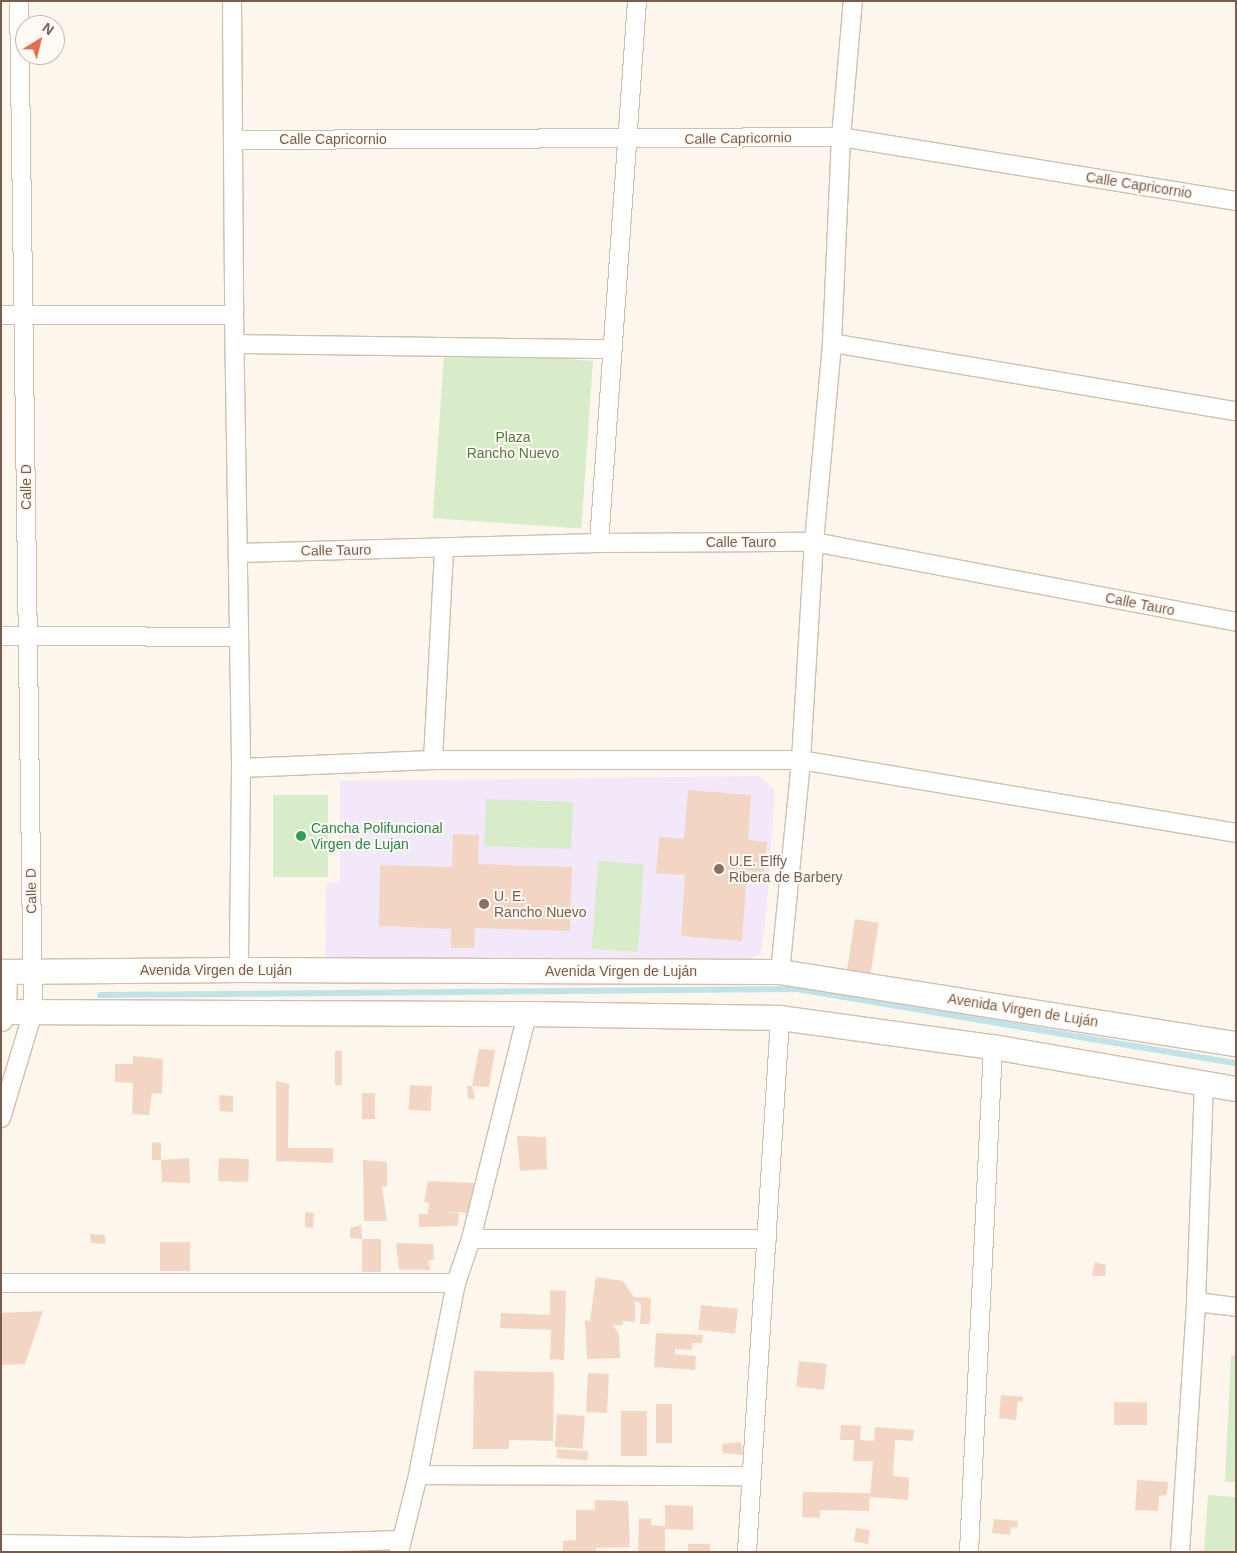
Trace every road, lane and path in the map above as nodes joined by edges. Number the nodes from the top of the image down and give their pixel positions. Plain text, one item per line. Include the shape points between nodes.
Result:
1 (20, 1) edge
2 (232, 1) edge
3 (637, 1) edge
4 (853, 1) edge
5 (841, 137) junction
6 (628, 139) junction
7 (234, 140) junction
8 (1236, 200) edge
9 (1, 315) edge
10 (25, 315) junction
11 (234, 315) junction
12 (832, 343) junction
13 (235, 344) junction
14 (611, 349) junction
15 (1236, 411) edge
16 (599, 542) junction
17 (814, 542) junction
18 (444, 548) junction
19 (239, 553) junction
20 (1236, 622) edge
21 (1, 636) edge
22 (26, 636) junction
23 (239, 637) junction
24 (434, 760) junction
25 (801, 760) junction
26 (241, 768) junction
27 (1236, 832) edge
28 (239, 970) junction
29 (3, 972) edge
30 (33, 972) junction
31 (780, 972) junction
32 (33, 1012) junction
33 (2, 1014) edge
34 (527, 1014) junction
35 (780, 1018) junction
36 (1236, 1044) edge
37 (993, 1047) junction
38 (1204, 1085) junction
39 (1236, 1089) edge
40 (1, 1118) edge
41 (767, 1239) junction
42 (471, 1240) junction
43 (1, 1283) edge
44 (456, 1283) junction
45 (1196, 1302) junction
46 (1236, 1307) edge
47 (418, 1475) junction
48 (752, 1476) junction
49 (1, 1544) edge
50 (400, 1546) edge
51 (188, 1550) edge
52 (747, 1552) edge
53 (969, 1552) edge
54 (1180, 1552) edge

1 - 10 street, Calle D
2 - 7 street
3 - 6 street
4 - 5 street
5 - 6 street, Calle Capricornio
5 - 8 street, Calle Capricornio
5 - 12 street
6 - 7 street, Calle Capricornio
6 - 14 street
7 - 11 street
9 - 10 street
10 - 11 street
10 - 22 street, Calle D
11 - 13 street
12 - 15 street
12 - 17 street
13 - 14 street
13 - 19 street
14 - 16 street
16 - 17 street, Calle Tauro
16 - 18 street, Calle Tauro
17 - 20 street, Calle Tauro
17 - 25 street
18 - 19 street, Calle Tauro
18 - 24 street
19 - 23 street
21 - 22 street
22 - 23 street
22 - 30 street, Calle D
23 - 26 street
24 - 25 street
24 - 26 street
25 - 27 street
25 - 31 street
26 - 28 street
28 - 30 main road, Avenida Virgen de Luján
28 - 31 main road, Avenida Virgen de Luján
29 - 30 main road, Avenida Virgen de Luján
29 - 33 main road
30 - 32 street, Calle D
31 - 36 main road, Avenida Virgen de Luján
32 - 33 main road
32 - 34 main road
32 - 40 street, Calle D
34 - 35 main road
34 - 42 street
35 - 37 main road
35 - 41 street
37 - 38 main road
37 - 53 street
38 - 39 main road
38 - 45 street
41 - 42 street
41 - 48 street
42 - 44 street
43 - 44 street
44 - 47 street
45 - 46 street
45 - 54 street
47 - 48 street
47 - 50 street
48 - 52 street
49 - 51 street
50 - 51 street

